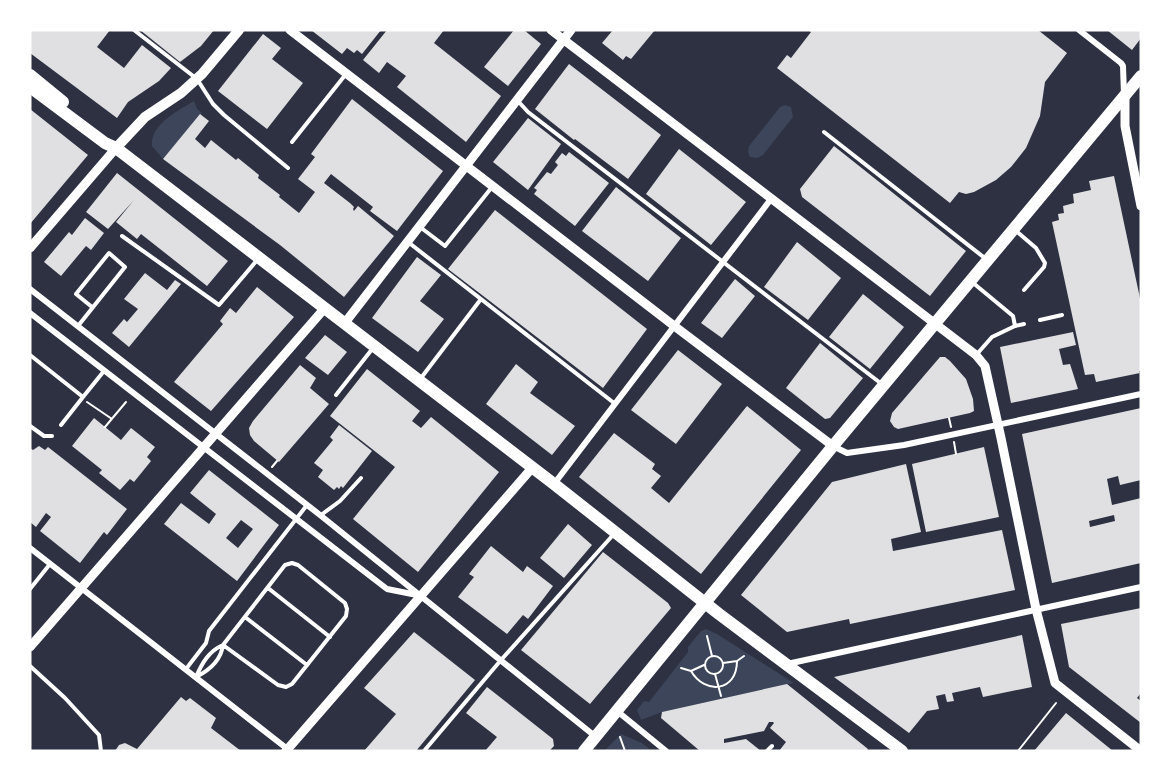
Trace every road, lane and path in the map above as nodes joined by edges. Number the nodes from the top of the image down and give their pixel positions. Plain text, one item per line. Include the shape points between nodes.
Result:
1 (134, 30) edge
2 (239, 30) edge
3 (290, 30) edge
4 (551, 30) edge
5 (571, 30) edge
6 (1079, 30) edge
7 (564, 40) junction
8 (346, 74) junction
9 (30, 75) edge
10 (1141, 76) edge
11 (197, 79) junction
12 (30, 87) edge
13 (1125, 96) junction
14 (517, 100) junction
15 (824, 132) dead end
16 (292, 142) dead end
17 (116, 148) junction
18 (466, 166) junction
19 (288, 168) dead end
20 (492, 186) junction
21 (771, 199) junction
22 (1141, 206) edge
23 (420, 226) junction
24 (1014, 230) junction
25 (122, 236) dead end
26 (408, 242) junction
27 (30, 248) edge
28 (259, 259) junction
29 (988, 261) junction
30 (722, 262) junction
31 (971, 281) junction
32 (30, 289) edge
33 (1024, 290) dead end
34 (481, 299) junction
35 (93, 307) junction
36 (324, 309) junction
37 (30, 313) edge
38 (1062, 315) dead end
39 (1040, 320) dead end
40 (344, 324) junction
41 (934, 324) junction
42 (1024, 324) dead end
43 (673, 325) junction
44 (78, 326) junction
45 (1015, 326) junction
46 (374, 347) junction
47 (30, 355) edge
48 (976, 356) junction
49 (105, 371) junction
50 (418, 381) junction
51 (884, 385) junction
52 (1141, 394) edge
53 (336, 395) dead end
54 (83, 398) junction
55 (126, 402) dead end
56 (614, 403) junction
57 (112, 419) junction
58 (998, 424) junction
59 (61, 425) dead end
60 (30, 426) edge
61 (105, 427) dead end
62 (216, 433) junction
63 (52, 436) dead end
64 (833, 446) junction
65 (204, 447) junction
66 (532, 468) junction
67 (361, 478) dead end
68 (554, 484) junction
69 (307, 505) junction
70 (320, 515) junction
71 (297, 519) junction
72 (615, 532) junction
73 (30, 548) edge
74 (50, 563) junction
75 (81, 587) junction
76 (1141, 587) edge
77 (268, 588) junction
78 (30, 589) edge
79 (420, 596) junction
80 (704, 603) junction
81 (1036, 609) junction
82 (245, 617) junction
83 (707, 636) dead end
84 (330, 637) junction
85 (223, 645) junction
86 (30, 646) edge
87 (712, 656) junction
88 (744, 656) dead end
89 (501, 660) junction
90 (736, 661) junction
91 (723, 663) junction
92 (787, 664) junction
93 (307, 665) junction
94 (704, 665) junction
95 (30, 666) edge
96 (681, 668) dead end
97 (186, 669) junction
98 (691, 671) junction
99 (715, 674) junction
100 (196, 677) junction
101 (719, 687) junction
102 (721, 696) dead end
103 (1056, 702) dead end
104 (617, 711) junction
105 (596, 737) junction
106 (620, 737) dead end
107 (772, 746) dead end
108 (895, 749) edge
109 (288, 750) edge
110 (101, 751) edge
111 (424, 751) edge
112 (584, 751) edge
113 (625, 751) edge
114 (666, 751) edge
115 (767, 751) edge
116 (1018, 751) edge
117 (1141, 751) edge

1 - 11 lane
2 - 11 main road
3 - 8 street
4 - 7 street
5 - 7 street
6 - 13 street via 1121,63
7 - 14 street
7 - 21 street
8 - 16 lane
8 - 18 street
9 - 17 main road
10 - 13 main road
11 - 17 main road via 145,117
11 - 19 lane via 224,115
12 - 17 main road
13 - 22 street via 1125,126
13 - 24 main road
14 - 18 street
14 - 30 lane
15 - 29 lane
17 - 27 street
17 - 28 main road
18 - 20 street
18 - 23 street
20 - 23 lane via 445,246
20 - 43 street
21 - 30 street
21 - 41 street
23 - 26 street
24 - 29 main road
24 - 33 lane via 1036,248 1045,262
25 - 28 lane via 219,305
26 - 34 lane
26 - 40 street
28 - 36 main road
29 - 31 main road
30 - 43 street
30 - 51 lane
31 - 41 main road
31 - 45 lane via 1013,316
32 - 44 street
34 - 50 lane
34 - 56 lane
35 - 35 lane via 125,267 108,253 76,294
35 - 44 lane
36 - 40 main road
36 - 62 street
37 - 49 street
38 - 39 lane
40 - 46 main road
41 - 48 street
41 - 51 main road
42 - 45 lane
43 - 56 street
43 - 64 street
44 - 62 street
45 - 48 lane via 992,337
46 - 50 main road
46 - 53 lane
47 - 54 lane
48 - 58 street via 985,366
49 - 54 lane
49 - 65 street
50 - 66 main road
51 - 64 main road
52 - 58 street
54 - 57 path
54 - 59 lane
55 - 57 path
56 - 68 street
57 - 61 path
58 - 64 street via 854,453
58 - 81 street
60 - 63 lane via 44,436
62 - 65 street
62 - 69 street
64 - 80 main road
65 - 71 street
65 - 75 street
66 - 68 main road
66 - 79 street
67 - 70 lane via 340,501
68 - 72 main road
69 - 70 street
69 - 71 lane
70 - 79 street
71 - 79 street via 387,589
71 - 97 lane via 209,631 206,643
72 - 80 main road
72 - 89 lane
73 - 74 street
74 - 75 street
74 - 78 lane
75 - 86 street
75 - 97 street
76 - 81 street
77 - 82 lane
77 - 84 lane
77 - 84 lane via 285,565 298,565 345,603 346,616
79 - 89 street
79 - 109 street
80 - 92 main road
80 - 104 main road
81 - 92 street
81 - 117 street via 1055,683
82 - 85 lane
82 - 93 lane
83 - 87 path
84 - 93 lane
85 - 93 lane via 286,687
85 - 100 lane via 214,649
85 - 100 lane via 222,654 209,670
87 - 91 path via 718,656
87 - 94 path
88 - 90 path
89 - 105 street
89 - 111 lane
90 - 91 path
90 - 101 path via 733,677
91 - 99 path via 721,671
92 - 108 main road
94 - 98 path
94 - 99 path
95 - 110 lane via 99,735
96 - 98 path
97 - 100 street
98 - 101 path via 701,684
99 - 101 path
100 - 109 street
101 - 102 path
103 - 116 path
104 - 105 main road
104 - 114 street
105 - 112 main road
106 - 113 path
107 - 115 lane

